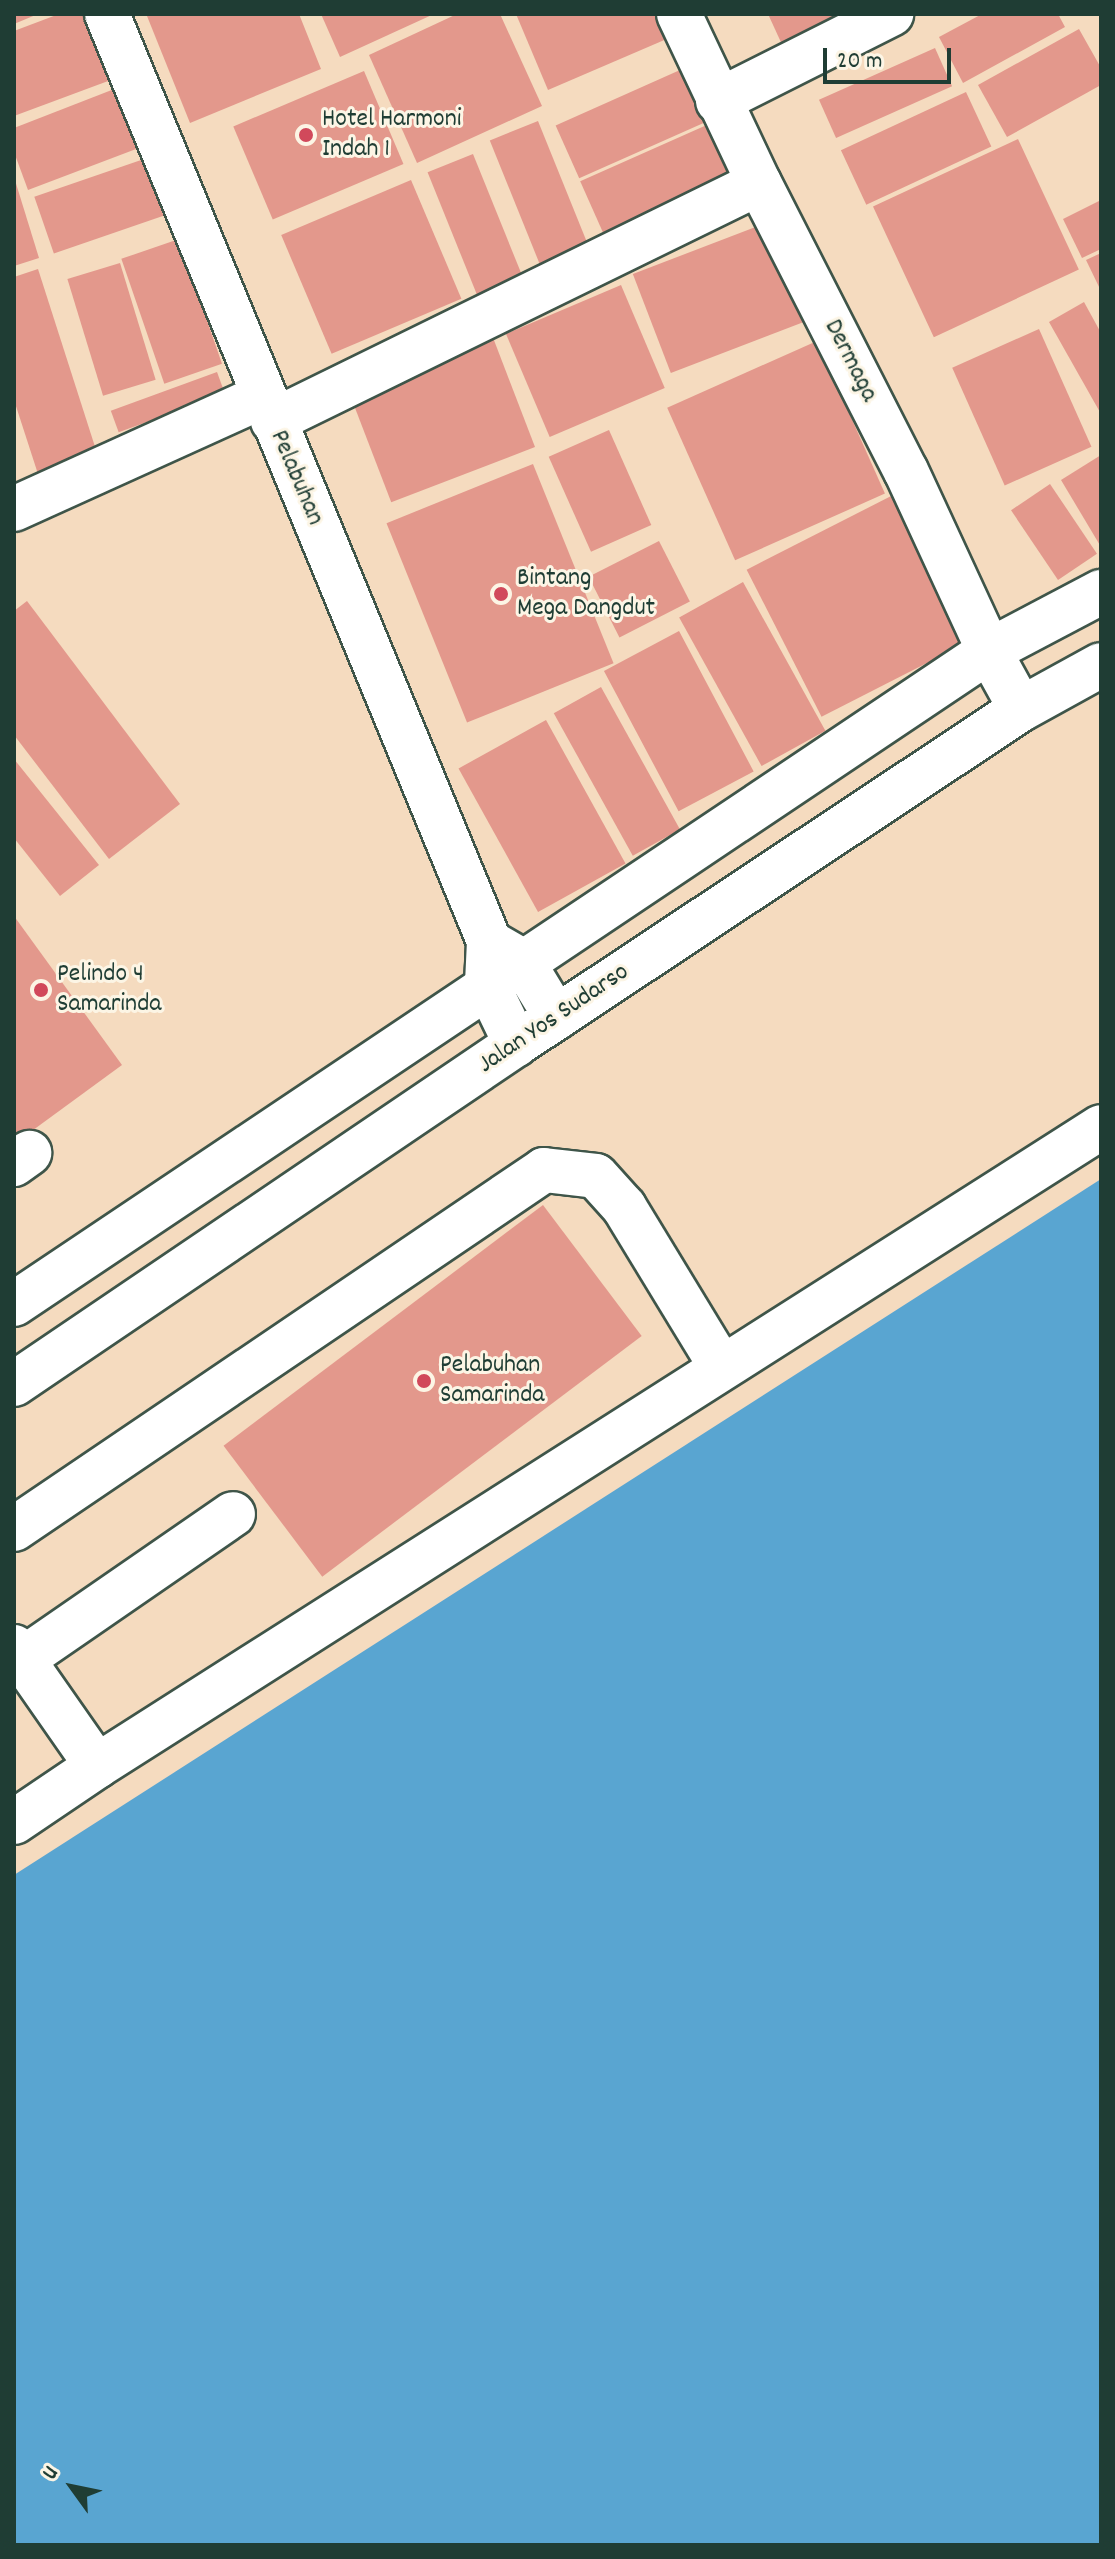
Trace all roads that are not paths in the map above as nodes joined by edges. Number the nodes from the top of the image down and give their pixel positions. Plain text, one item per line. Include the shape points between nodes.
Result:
1 (107, 14) edge
2 (679, 14) edge
3 (891, 14) edge
4 (718, 101) junction
5 (759, 183) junction
6 (267, 409) junction
7 (14, 509) edge
8 (1101, 592) edge
9 (989, 651) junction
10 (1101, 665) edge
11 (1021, 709) junction
12 (499, 962) junction
13 (556, 1017) junction
14 (516, 1044) junction
15 (1101, 1127) edge
16 (14, 1304) edge
17 (722, 1368) junction
18 (14, 1384) edge
19 (233, 1514) dead end
20 (14, 1529) edge
21 (18, 1653) edge
22 (97, 1766) junction
23 (14, 1822) edge

1 - 6 main road, Pelabuhan
2 - 4 main road, Dermaga
3 - 4 main road
4 - 5 main road, Dermaga
5 - 6 main road
5 - 9 main road, Dermaga via 906,471
6 - 7 main road
6 - 12 main road, Pelabuhan
8 - 9 main road
9 - 11 main road, Dermaga
9 - 12 main road
10 - 11 main road, Jalan Yos Sudarso
11 - 13 main road, Jalan Yos Sudarso
12 - 13 main road, Pelabuhan
12 - 14 main road, Pelabuhan
12 - 16 main road
13 - 14 main road, Jalan Yos Sudarso
14 - 18 main road, Jalan Yos Sudarso
15 - 17 main road
17 - 20 main road via 624,1207 596,1176 544,1170
17 - 22 main road
19 - 21 main road
21 - 22 main road
22 - 23 main road

